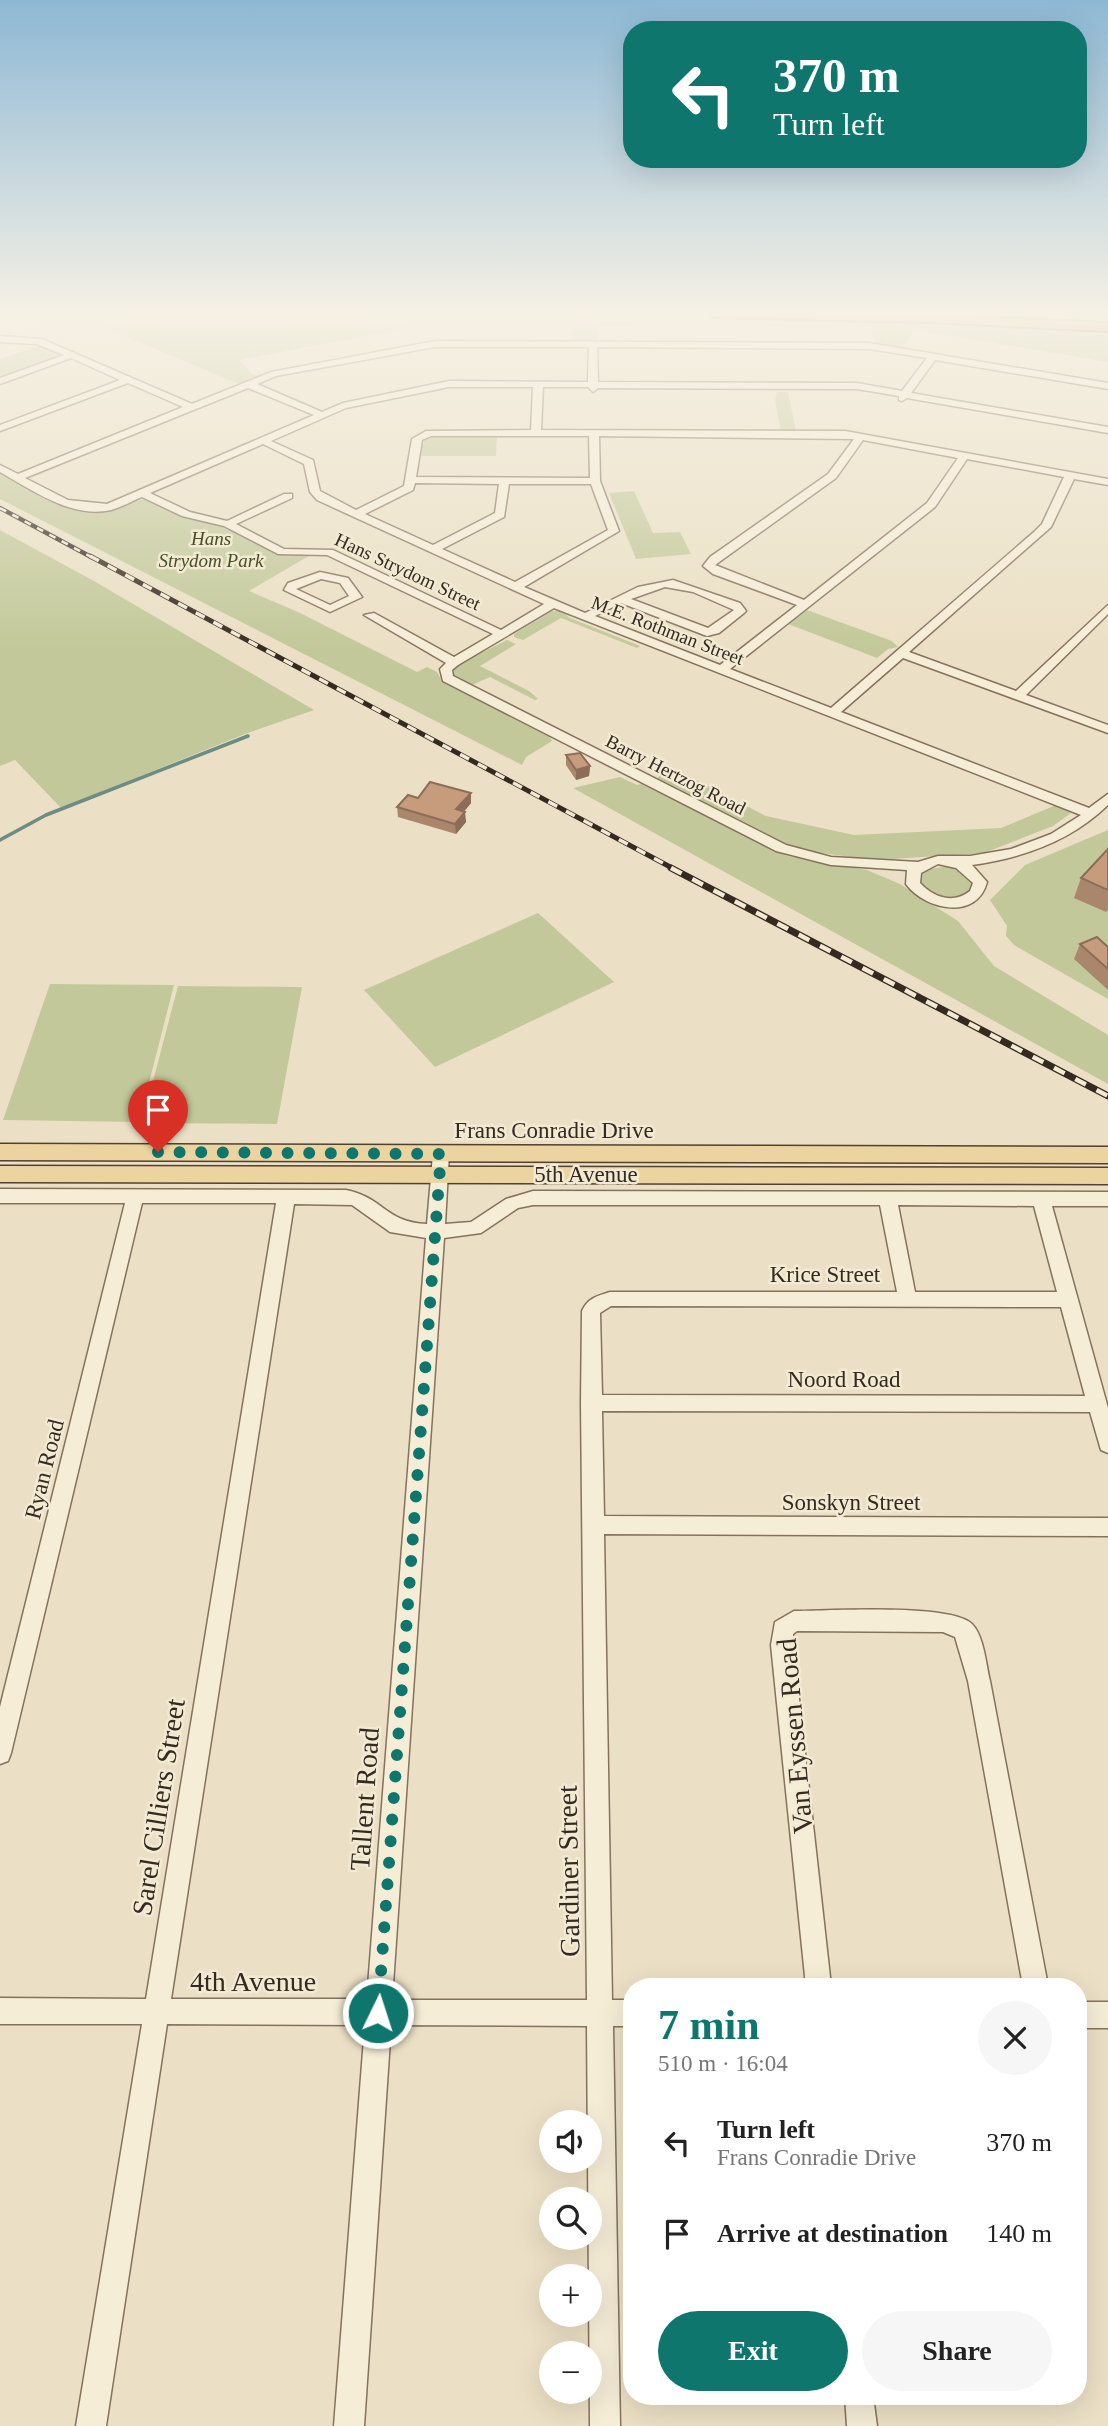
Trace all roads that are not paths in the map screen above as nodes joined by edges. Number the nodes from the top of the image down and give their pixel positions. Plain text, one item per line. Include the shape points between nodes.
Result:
1 (144, 426) edge
2 (297, 426) edge
3 (536, 426) edge
4 (1071, 426) edge
5 (536, 433) junction
6 (594, 433) junction
7 (1108, 433) edge
8 (861, 436) junction
9 (264, 441) junction
10 (964, 456) junction
11 (0, 468) edge
12 (1070, 476) junction
13 (18, 477) junction
14 (412, 480) junction
15 (505, 481) junction
16 (595, 481) junction
17 (1108, 482) edge
18 (142, 493) junction
19 (288, 496) dead end
20 (356, 514) junction
21 (228, 524) junction
22 (432, 550) junction
23 (363, 569) junction
24 (344, 580) junction
25 (515, 587) junction
26 (621, 599) junction
27 (553, 604) junction
28 (805, 604) junction
29 (1108, 608) edge
30 (370, 615) dead end
31 (586, 617) junction
32 (501, 634) junction
33 (901, 653) junction
34 (454, 662) junction
35 (721, 670) junction
36 (1018, 696) junction
37 (832, 713) junction
38 (1108, 729) edge
39 (1108, 797) edge
40 (1092, 814) junction
41 (1007, 855) junction
42 (949, 861) junction
43 (919, 866) junction
44 (980, 882) junction
45 (0, 1152) edge
46 (441, 1154) junction
47 (1108, 1155) edge
48 (0, 1174) edge
49 (440, 1176) junction
50 (1108, 1176) edge
51 (0, 1196) edge
52 (135, 1196) junction
53 (286, 1197) junction
54 (888, 1199) junction
55 (1041, 1199) junction
56 (1108, 1199) edge
57 (435, 1229) junction
58 (907, 1299) junction
59 (1069, 1300) junction
60 (589, 1315) joint
61 (591, 1403) junction
62 (1097, 1404) junction
63 (1108, 1444) edge
64 (593, 1525) junction
65 (1108, 1527) edge
66 (0, 1753) edge
67 (817, 1978) edge
68 (1035, 1978) edge
69 (0, 2011) edge
70 (156, 2012) junction
71 (378, 2013) junction
72 (599, 2013) junction
73 (623, 2013) edge
74 (1087, 2015) edge
75 (1108, 2015) edge
76 (860, 2405) edge
77 (92, 2426) edge
78 (349, 2426) edge
79 (605, 2426) edge
80 (862, 2426) edge

1 - 13 street
2 - 9 street
3 - 5 street
4 - 7 street
5 - 6 street
5 - 14 street via 421,435
6 - 8 street
6 - 16 street
8 - 10 street
8 - 28 street via 832,476 709,566
9 - 18 street
9 - 20 street, M.E. Rothman Street via 305,459 312,469 317,496
10 - 12 street
10 - 28 street via 931,505
11 - 13 street
12 - 17 street
12 - 33 street via 1042,530
13 - 18 street via 83,509 109,507
14 - 15 street
14 - 20 street via 409,488
15 - 16 street
15 - 22 street via 500,515
16 - 25 street via 614,527 612,533
18 - 21 street, Hans Strydom Street via 186,514
19 - 21 street
20 - 22 street, M.E. Rothman Street
21 - 23 street, Hans Strydom Street via 282,552 324,550
22 - 25 street, M.E. Rothman Street
23 - 24 street
23 - 32 street, Hans Strydom Street
24 - 24 street via 356,596 334,608 290,588 314,575
25 - 27 street, M.E. Rothman Street
26 - 26 street via 654,585 673,583 736,605 740,611 707,632
26 - 31 street
27 - 31 street, M.E. Rothman Street
27 - 32 street
28 - 35 street
29 - 36 street
30 - 34 street
31 - 35 street, M.E. Rothman Street
32 - 34 street
33 - 36 street
33 - 37 street
34 - 43 street, Barry Hertzog Road via 445,672 453,684 773,845 837,861
35 - 37 street, M.E. Rothman Street
36 - 38 street
37 - 40 street, M.E. Rothman Street
39 - 40 street
40 - 41 street via 1065,831
41 - 42 street
41 - 44 street
42 - 43 street
42 - 44 street via 969,869
43 - 44 street via 911,877 913,884 935,900 965,901 977,893
45 - 46 main road, Frans Conradie Drive
46 - 47 main road, Frans Conradie Drive
46 - 49 street, Tallent Road
48 - 49 main road, Frans Conradie Drive
49 - 50 main road, Frans Conradie Drive
49 - 57 street, Tallent Road
51 - 52 street, 5th Avenue
52 - 53 street, 5th Avenue
52 - 66 street, Ryan Road
53 - 57 street, 5th Avenue via 356,1198 396,1227
53 - 70 street, Sarel Cilliers Street
54 - 55 street, 5th Avenue
54 - 57 street, 5th Avenue via 533,1198 506,1204 474,1228
54 - 58 street
55 - 56 street, 5th Avenue
55 - 59 street
57 - 71 street, Tallent Road
58 - 59 street, Krice Street
58 - 60 street, Krice Street via 610,1299 597,1304
59 - 62 street
60 - 61 street, Gardiner Street
61 - 62 street, Noord Road
61 - 64 street, Gardiner Street
62 - 63 street
64 - 65 street, Sonskyn Street
64 - 72 street, Gardiner Street
67 - 68 street, Van Eyssen Road via 783,1629 794,1621 932,1621 963,1630 979,1681
69 - 70 street, 4th Avenue
70 - 71 street, 4th Avenue
70 - 77 street, Sarel Cilliers Street
71 - 72 street, 4th Avenue
71 - 78 street, Tallent Road
72 - 73 street, 4th Avenue
72 - 79 street, Gardiner Street
74 - 75 street
76 - 80 street

